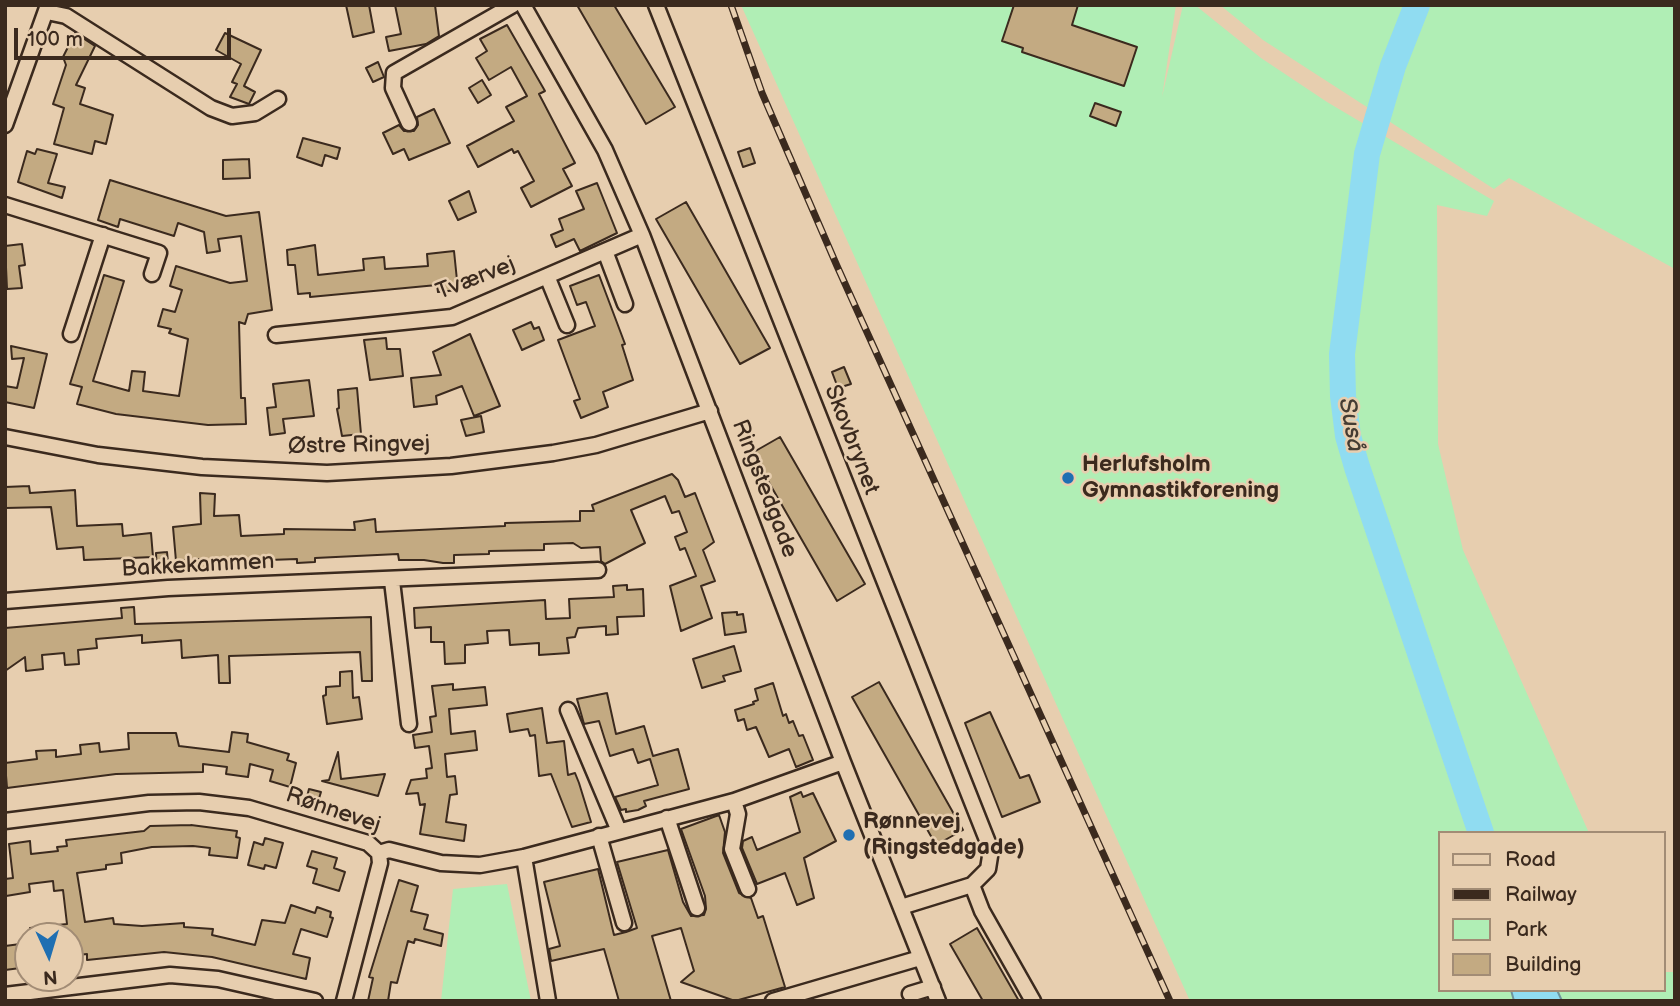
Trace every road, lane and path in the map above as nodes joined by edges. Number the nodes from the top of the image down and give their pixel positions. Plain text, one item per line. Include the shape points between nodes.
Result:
1 (513, 5) edge
2 (523, 5) edge
3 (656, 5) edge
4 (48, 8) edge
5 (278, 99) dead end
6 (409, 123) dead end
7 (5, 125) edge
8 (5, 205) edge
9 (103, 235) junction
10 (642, 235) junction
11 (605, 251) junction
12 (152, 274) dead end
13 (547, 276) junction
14 (625, 304) dead end
15 (567, 325) dead end
16 (71, 334) dead end
17 (276, 335) dead end
18 (710, 411) junction
19 (5, 437) edge
20 (598, 570) dead end
21 (392, 580) junction
22 (5, 601) edge
23 (568, 710) dead end
24 (409, 724) dead end
25 (843, 762) junction
26 (734, 801) junction
27 (667, 818) junction
28 (5, 821) edge
29 (620, 831) junction
30 (599, 836) junction
31 (379, 853) junction
32 (524, 857) junction
33 (972, 885) junction
34 (748, 889) dead end
35 (534, 900) junction
36 (901, 907) junction
37 (697, 908) dead end
38 (624, 923) dead end
39 (549, 942) dead end
40 (920, 958) junction
41 (933, 986) junction
42 (5, 995) edge
43 (910, 995) dead end
44 (315, 1001) edge
45 (344, 1001) edge
46 (548, 1001) edge
47 (774, 1001) edge
48 (938, 1001) edge
49 (1033, 1001) edge

1 - 6 street via 394,73 393,88
2 - 10 street, Ringstedgade via 605,150
3 - 33 street, Skovbrynet via 991,850 988,869
4 - 5 street via 211,108 232,116 255,113
4 - 7 street
8 - 9 street
9 - 12 street via 159,253
9 - 16 street
10 - 11 street, Tværvej
10 - 18 street, Ringstedgade
11 - 13 street, Tværvej
11 - 14 street
13 - 15 street
13 - 17 street, Tværvej via 452,317
18 - 19 street, Østre Ringvej via 553,453 452,466 327,473 202,467 98,455
18 - 25 street, Ringstedgade
20 - 21 street, Bakkekammen
21 - 22 street, Bakkekammen via 168,588
21 - 24 street
23 - 29 street
25 - 26 street, Rønnevej
25 - 36 street, Ringstedgade
26 - 27 street, Rønnevej
26 - 34 street via 738,814 732,849
27 - 29 street, Rønnevej
27 - 37 street
28 - 31 street, Rønnevej via 149,803 199,802 249,808 368,844
29 - 30 street, Rønnevej
30 - 32 street, Rønnevej
30 - 38 street
31 - 32 street, Rønnevej via 389,850 463,866
31 - 45 street
32 - 35 street
33 - 36 street
33 - 49 street
35 - 39 street
35 - 46 street
36 - 40 street, Ringstedgade
40 - 41 street, Ringstedgade
40 - 47 street
41 - 43 street
41 - 48 street, Ringstedgade
42 - 44 street via 170,975 218,979

